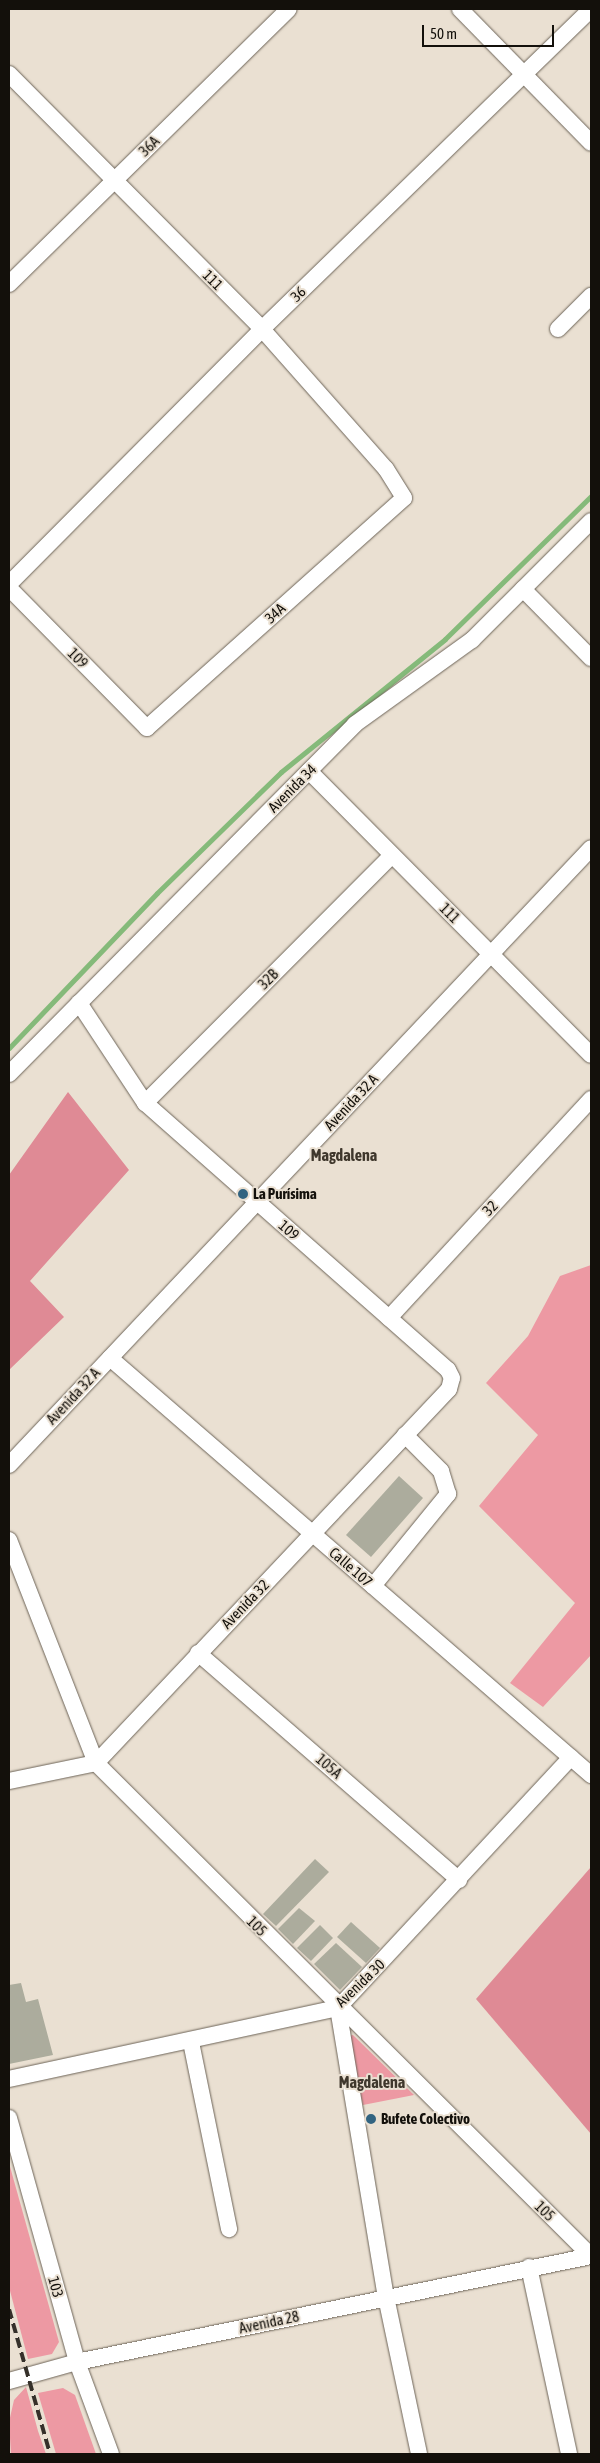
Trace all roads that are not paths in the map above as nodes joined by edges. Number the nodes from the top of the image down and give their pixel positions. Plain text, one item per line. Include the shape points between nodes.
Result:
1 (289, 9) edge
2 (460, 9) edge
3 (591, 9) edge
4 (9, 74) edge
5 (524, 74) junction
6 (591, 143) edge
7 (114, 181) junction
8 (9, 284) edge
9 (591, 296) edge
10 (262, 329) junction
11 (558, 329) dead end
12 (404, 498) joint
13 (591, 521) edge
14 (9, 586) edge
15 (523, 589) junction
16 (591, 658) edge
17 (147, 728) joint
18 (309, 771) junction
19 (591, 848) edge
20 (392, 855) junction
21 (491, 954) junction
22 (78, 1003) junction
23 (591, 1055) edge
24 (9, 1074) edge
25 (591, 1099) edge
26 (144, 1103) junction
27 (257, 1202) junction
28 (389, 1318) junction
29 (110, 1358) junction
30 (452, 1378) joint
31 (405, 1435) junction
32 (9, 1465) edge
33 (312, 1534) junction
34 (9, 1540) edge
35 (373, 1586) junction
36 (198, 1653) junction
37 (571, 1757) junction
38 (96, 1763) junction
39 (591, 1775) edge
40 (9, 1781) edge
41 (460, 1880) junction
42 (338, 2008) junction
43 (191, 2042) junction
44 (9, 2079) edge
45 (9, 2118) edge
46 (229, 2229) dead end
47 (591, 2256) edge
48 (529, 2267) junction
49 (386, 2297) junction
50 (77, 2362) junction
51 (9, 2380) edge
52 (111, 2454) edge
53 (419, 2454) edge
54 (570, 2454) edge

1 - 7 street, 36A
2 - 5 street
3 - 5 street, 36
4 - 7 street, 111
5 - 6 street
5 - 10 street, 36
7 - 8 street, 36A
7 - 10 street, 111
9 - 11 street
10 - 12 street, 111 via 386,469
10 - 14 street, 36
12 - 17 street, 34A
13 - 15 street, Avenida 34
14 - 17 street, 109
15 - 16 street
15 - 18 street, Avenida 34 via 472,640 355,724
18 - 20 street, 111
18 - 22 street, Avenida 34
19 - 21 street, Avenida 32 A
20 - 21 street, 111
20 - 26 street, 32B
21 - 23 street, 111
21 - 27 street, Avenida 32 A
22 - 24 street, Avenida 34
22 - 26 street, 109
25 - 28 street, 32
26 - 27 street, 109
27 - 28 street, 109
27 - 29 street, Avenida 32 A
28 - 30 street, 109
29 - 32 street, Avenida 32 A
29 - 33 street, Calle 107
30 - 31 street, Avenida 32 via 449,1389
31 - 33 street, Avenida 32
31 - 35 street via 441,1471 448,1494
33 - 35 street, Calle 107
33 - 36 street, Avenida 32
34 - 38 street, 105
35 - 37 street, Calle 107
36 - 38 street, Avenida 32
36 - 41 street, 105A
37 - 39 street, Calle 107
37 - 41 street, Avenida 30
38 - 40 street
38 - 42 street, 105
41 - 42 street, Avenida 30
42 - 43 street, Avenida 30
42 - 47 street, 105
42 - 49 street
43 - 44 street, Avenida 30
43 - 46 street
45 - 50 street, 103
47 - 48 street, Avenida 28
48 - 49 street, Avenida 28
48 - 54 street
49 - 50 street, Avenida 28
49 - 53 street
50 - 51 street, Avenida 28
50 - 52 street, 103

